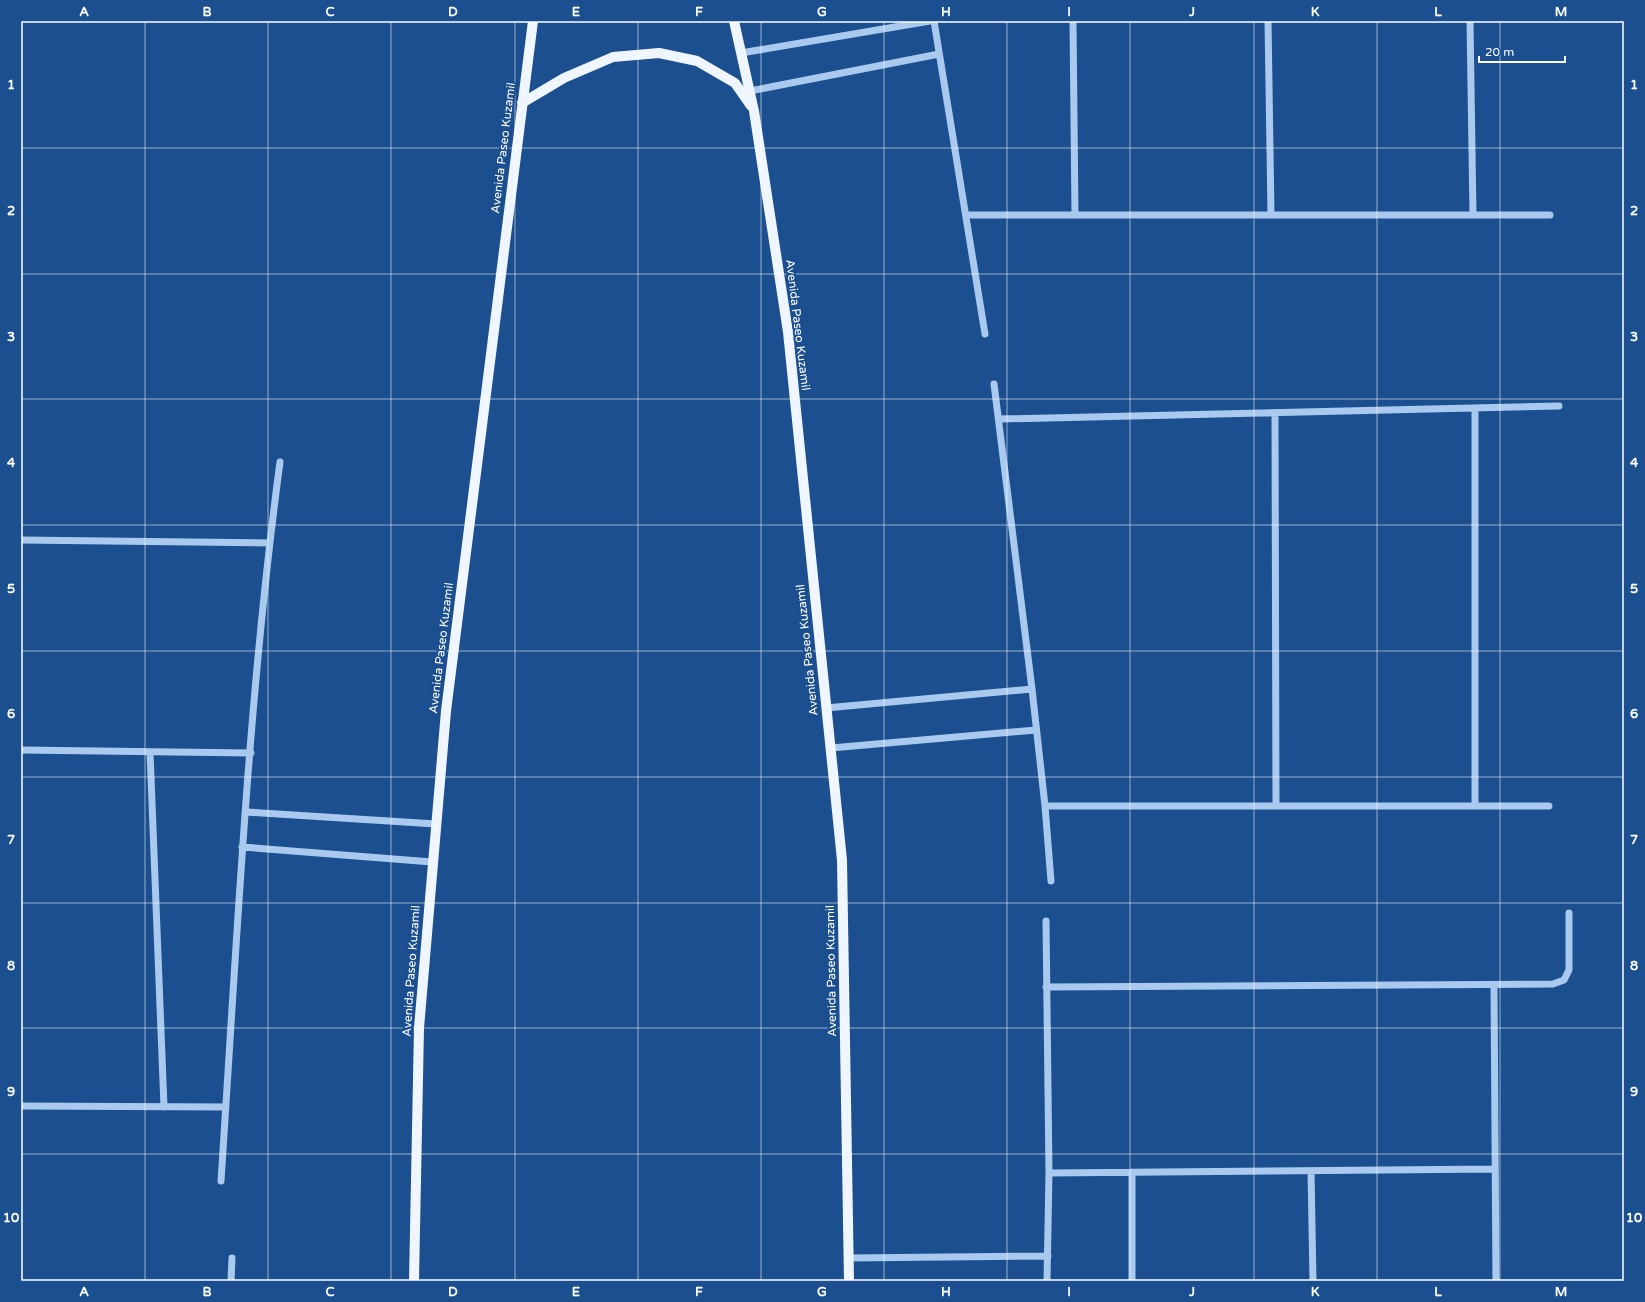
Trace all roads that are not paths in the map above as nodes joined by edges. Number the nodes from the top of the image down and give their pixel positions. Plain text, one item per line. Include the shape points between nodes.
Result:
1 (533, 21) edge
2 (734, 21) edge
3 (930, 21) edge
4 (934, 21) edge
5 (1073, 21) edge
6 (1268, 21) edge
7 (1470, 21) edge
8 (741, 53) junction
9 (939, 54) junction
10 (750, 91) junction
11 (522, 103) junction
12 (754, 111) junction
13 (966, 215) junction
14 (1075, 215) junction
15 (1271, 215) junction
16 (1473, 215) junction
17 (1550, 215) dead end
18 (985, 334) dead end
19 (994, 384) dead end
20 (1559, 406) dead end
21 (1475, 408) junction
22 (1275, 413) junction
23 (1000, 419) junction
24 (280, 462) dead end
25 (21, 540) edge
26 (269, 544) junction
27 (1032, 689) junction
28 (826, 708) junction
29 (1036, 730) junction
30 (830, 748) junction
31 (21, 750) edge
32 (150, 752) junction
33 (251, 753) junction
34 (1276, 805) junction
35 (1045, 806) junction
36 (1475, 806) junction
37 (1549, 806) dead end
38 (246, 812) junction
39 (436, 824) junction
40 (242, 847) junction
41 (432, 862) junction
42 (1051, 881) dead end
43 (1569, 913) dead end
44 (1046, 921) dead end
45 (1494, 985) junction
46 (1046, 987) junction
47 (21, 1106) edge
48 (164, 1107) junction
49 (226, 1107) junction
50 (1495, 1169) junction
51 (1311, 1171) junction
52 (1132, 1172) junction
53 (1049, 1173) junction
54 (221, 1181) dead end
55 (1048, 1256) junction
56 (232, 1258) dead end
57 (849, 1258) junction
58 (231, 1281) edge
59 (414, 1281) edge
60 (849, 1281) edge
61 (1047, 1281) edge
62 (1132, 1281) edge
63 (1313, 1281) edge
64 (1496, 1281) edge

1 - 11 main road, Avenida Paseo Kuzamil
2 - 8 main road, Avenida Paseo Kuzamil
3 - 8 street
4 - 9 street
5 - 14 street
6 - 15 street
7 - 16 street
8 - 10 main road, Avenida Paseo Kuzamil
9 - 10 street
9 - 13 street
10 - 12 main road, Avenida Paseo Kuzamil
11 - 12 main road via 564,78 613,56 659,53 696,61 735,83
11 - 39 main road, Avenida Paseo Kuzamil via 446,711
12 - 28 main road, Avenida Paseo Kuzamil via 788,332
13 - 14 street
13 - 18 street
14 - 15 street
15 - 16 street
16 - 17 street
19 - 23 street
20 - 21 street
21 - 22 street
21 - 36 street
22 - 23 street
22 - 34 street
23 - 27 street
24 - 26 street
25 - 26 street
26 - 33 street
27 - 28 street
27 - 29 street
28 - 30 main road, Avenida Paseo Kuzamil
29 - 30 street
29 - 35 street
30 - 57 main road, Avenida Paseo Kuzamil via 842,860
31 - 32 street
32 - 33 street
32 - 48 street
33 - 38 street
34 - 35 street
34 - 36 street
35 - 42 street
36 - 37 street
38 - 39 street
38 - 40 street
39 - 41 main road, Avenida Paseo Kuzamil
40 - 41 street
40 - 49 street
41 - 59 main road, Avenida Paseo Kuzamil via 419,1028
43 - 45 street via 1569,970 1564,980 1553,984
44 - 46 street
45 - 46 street
45 - 50 street
46 - 53 street
47 - 48 street
48 - 49 street
49 - 54 street
50 - 51 street
50 - 64 street
51 - 52 street
51 - 63 street
52 - 53 street
52 - 62 street
53 - 55 street
55 - 57 street
55 - 61 street
56 - 58 street
57 - 60 main road, Avenida Paseo Kuzamil

